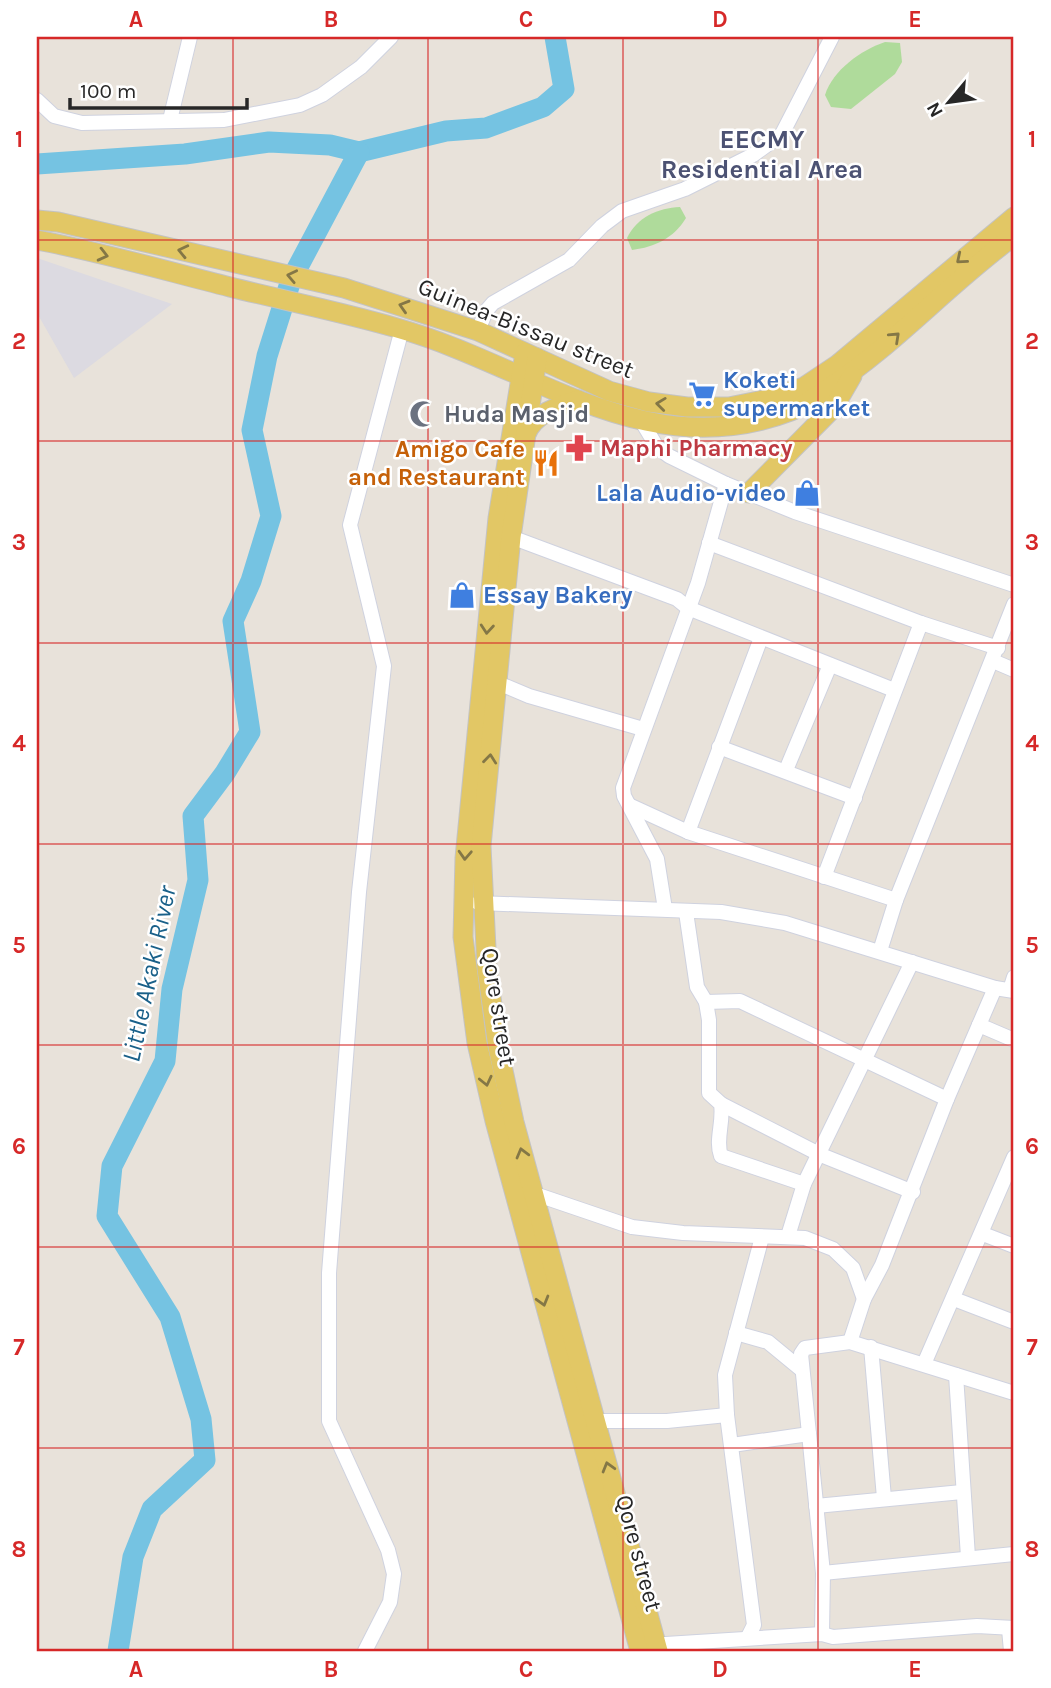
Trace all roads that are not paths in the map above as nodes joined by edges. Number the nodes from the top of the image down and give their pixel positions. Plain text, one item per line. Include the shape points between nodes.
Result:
1 (190, 37) edge
2 (391, 37) edge
3 (832, 37) edge
4 (37, 100) edge
5 (170, 120) junction
6 (1014, 217) edge
7 (37, 220) edge
8 (1014, 236) edge
9 (37, 240) edge
10 (402, 329) junction
11 (478, 331) junction
12 (531, 356) junction
13 (494, 362) junction
14 (855, 371) junction
15 (527, 377) junction
16 (579, 400) junction
17 (515, 416) junction
18 (642, 422) junction
19 (524, 439) junction
20 (726, 484) junction
21 (749, 493) junction
22 (511, 537) junction
23 (709, 542) junction
24 (1014, 585) edge
25 (1014, 604) edge
26 (688, 608) junction
27 (921, 623) junction
28 (761, 638) junction
29 (995, 655) junction
30 (830, 665) junction
31 (1014, 670) edge
32 (498, 683) junction
33 (894, 690) junction
34 (643, 729) junction
35 (719, 747) junction
36 (786, 770) junction
37 (855, 798) junction
38 (629, 805) junction
39 (688, 832) junction
40 (824, 877) junction
41 (896, 900) junction
42 (473, 901) junction
43 (665, 909) junction
44 (686, 912) junction
45 (880, 951) junction
46 (912, 962) junction
47 (1008, 986) edge
48 (706, 1002) junction
49 (979, 1025) junction
50 (1014, 1040) edge
51 (865, 1060) junction
52 (947, 1099) junction
53 (721, 1104) junction
54 (821, 1155) junction
55 (1014, 1157) edge
56 (804, 1184) junction
57 (1009, 1185) edge
58 (913, 1192) junction
59 (523, 1193) junction
60 (983, 1234) junction
61 (762, 1237) junction
62 (788, 1237) junction
63 (1014, 1246) edge
64 (864, 1299) junction
65 (954, 1299) junction
66 (1014, 1322) edge
67 (736, 1333) junction
68 (850, 1342) junction
69 (871, 1347) junction
70 (924, 1364) junction
71 (802, 1370) junction
72 (956, 1374) junction
73 (1014, 1393) edge
74 (727, 1415) junction
75 (595, 1421) junction
76 (809, 1434) junction
77 (732, 1445) junction
78 (962, 1492) junction
79 (884, 1498) junction
80 (816, 1506) junction
81 (1014, 1554) edge
82 (968, 1557) junction
83 (822, 1573) junction
84 (1012, 1628) edge
85 (822, 1634) junction
86 (748, 1637) junction
87 (649, 1648) edge
88 (365, 1651) edge
89 (1011, 1651) edge

1 - 5 street
2 - 5 street via 343,82 300,105 223,120
3 - 11 street via 782,134 753,155 685,189 622,211 569,261 494,303
4 - 5 street via 54,116 82,123
6 -> 12 main road, Guinea-Bissau street via 837,365 804,387 769,399 729,407 649,402 609,391
11 -> 7 main road, Guinea-Bissau street via 336,285
14 -> 8 main road
9 -> 10 main road
10 - 13 main road
10 - 88 street via 350,525 384,666 359,892 329,1273 329,1421 388,1550 394,1574 390,1602
11 - 12 main road, Guinea-Bissau street
12 - 15 main road, Qore street
13 - 15 main road
13 - 17 main road via 510,381
14 - 18 main road via 794,410 765,420 704,427
14 - 21 main road via 834,407
15 - 16 main road
15 - 17 main road, Qore street
15 - 19 main road, Qore street
16 - 18 main road
16 - 19 main road via 554,408 530,424
17 -> 42 main road, Qore street via 498,518 473,753
18 - 20 street via 657,447 669,456
19 - 22 main road, Qore street
20 - 21 street
20 - 23 street
21 - 24 street
22 - 26 street via 677,599
22 - 32 main road, Qore street
23 - 26 street
23 - 27 street
25 - 29 street
26 - 28 street
26 - 34 street
27 - 29 street
27 - 33 street
28 - 30 street
28 - 35 street
29 - 31 street
29 - 41 street
30 - 33 street
30 - 36 street
32 - 34 street
42 -> 32 main road, Qore street
33 - 37 street
34 - 38 street via 623,788
35 - 36 street
35 - 39 street
36 - 37 street
37 - 40 street
38 - 39 street
38 - 43 street via 657,859
39 - 40 street
40 - 41 street
41 - 45 street
42 - 43 street
42 - 59 main road, Qore street
43 - 44 street
44 - 45 street via 721,912 785,923
44 - 48 street via 696,987
45 - 46 street
46 - 47 street
46 - 51 street
47 - 49 street
48 - 51 street via 740,1001
48 - 53 street via 709,1093
49 - 50 street
49 - 52 street
51 - 52 street
51 - 54 street
52 - 58 street
53 - 54 street
53 - 56 street via 718,1147 722,1156
54 - 56 street
54 - 58 street
55 - 57 street
56 - 62 street
57 - 60 street
58 - 64 street
59 - 61 street via 632,1227
59 - 75 main road, Qore street
59 -> 87 main road, Qore street
60 - 63 street
60 - 65 street
61 - 62 street
61 - 67 street
62 - 64 street via 805,1238 832,1249 853,1268
64 - 68 street
65 - 66 street
65 - 70 street
67 - 71 street via 768,1342
67 - 74 street via 725,1375
68 - 69 street
68 - 71 street via 804,1348
69 - 70 street
69 - 79 street
70 - 72 street
71 - 76 street
72 - 73 street
72 - 78 street
74 - 75 street
74 - 77 street
87 -> 75 main road, Qore street
76 - 77 street
76 - 80 street
77 - 86 street via 754,1625
78 - 79 street
78 - 82 street
79 - 80 street
80 - 83 street
81 - 82 street
82 - 83 street
83 - 85 street
84 - 85 street
84 - 89 street
85 - 86 street
86 - 87 street

